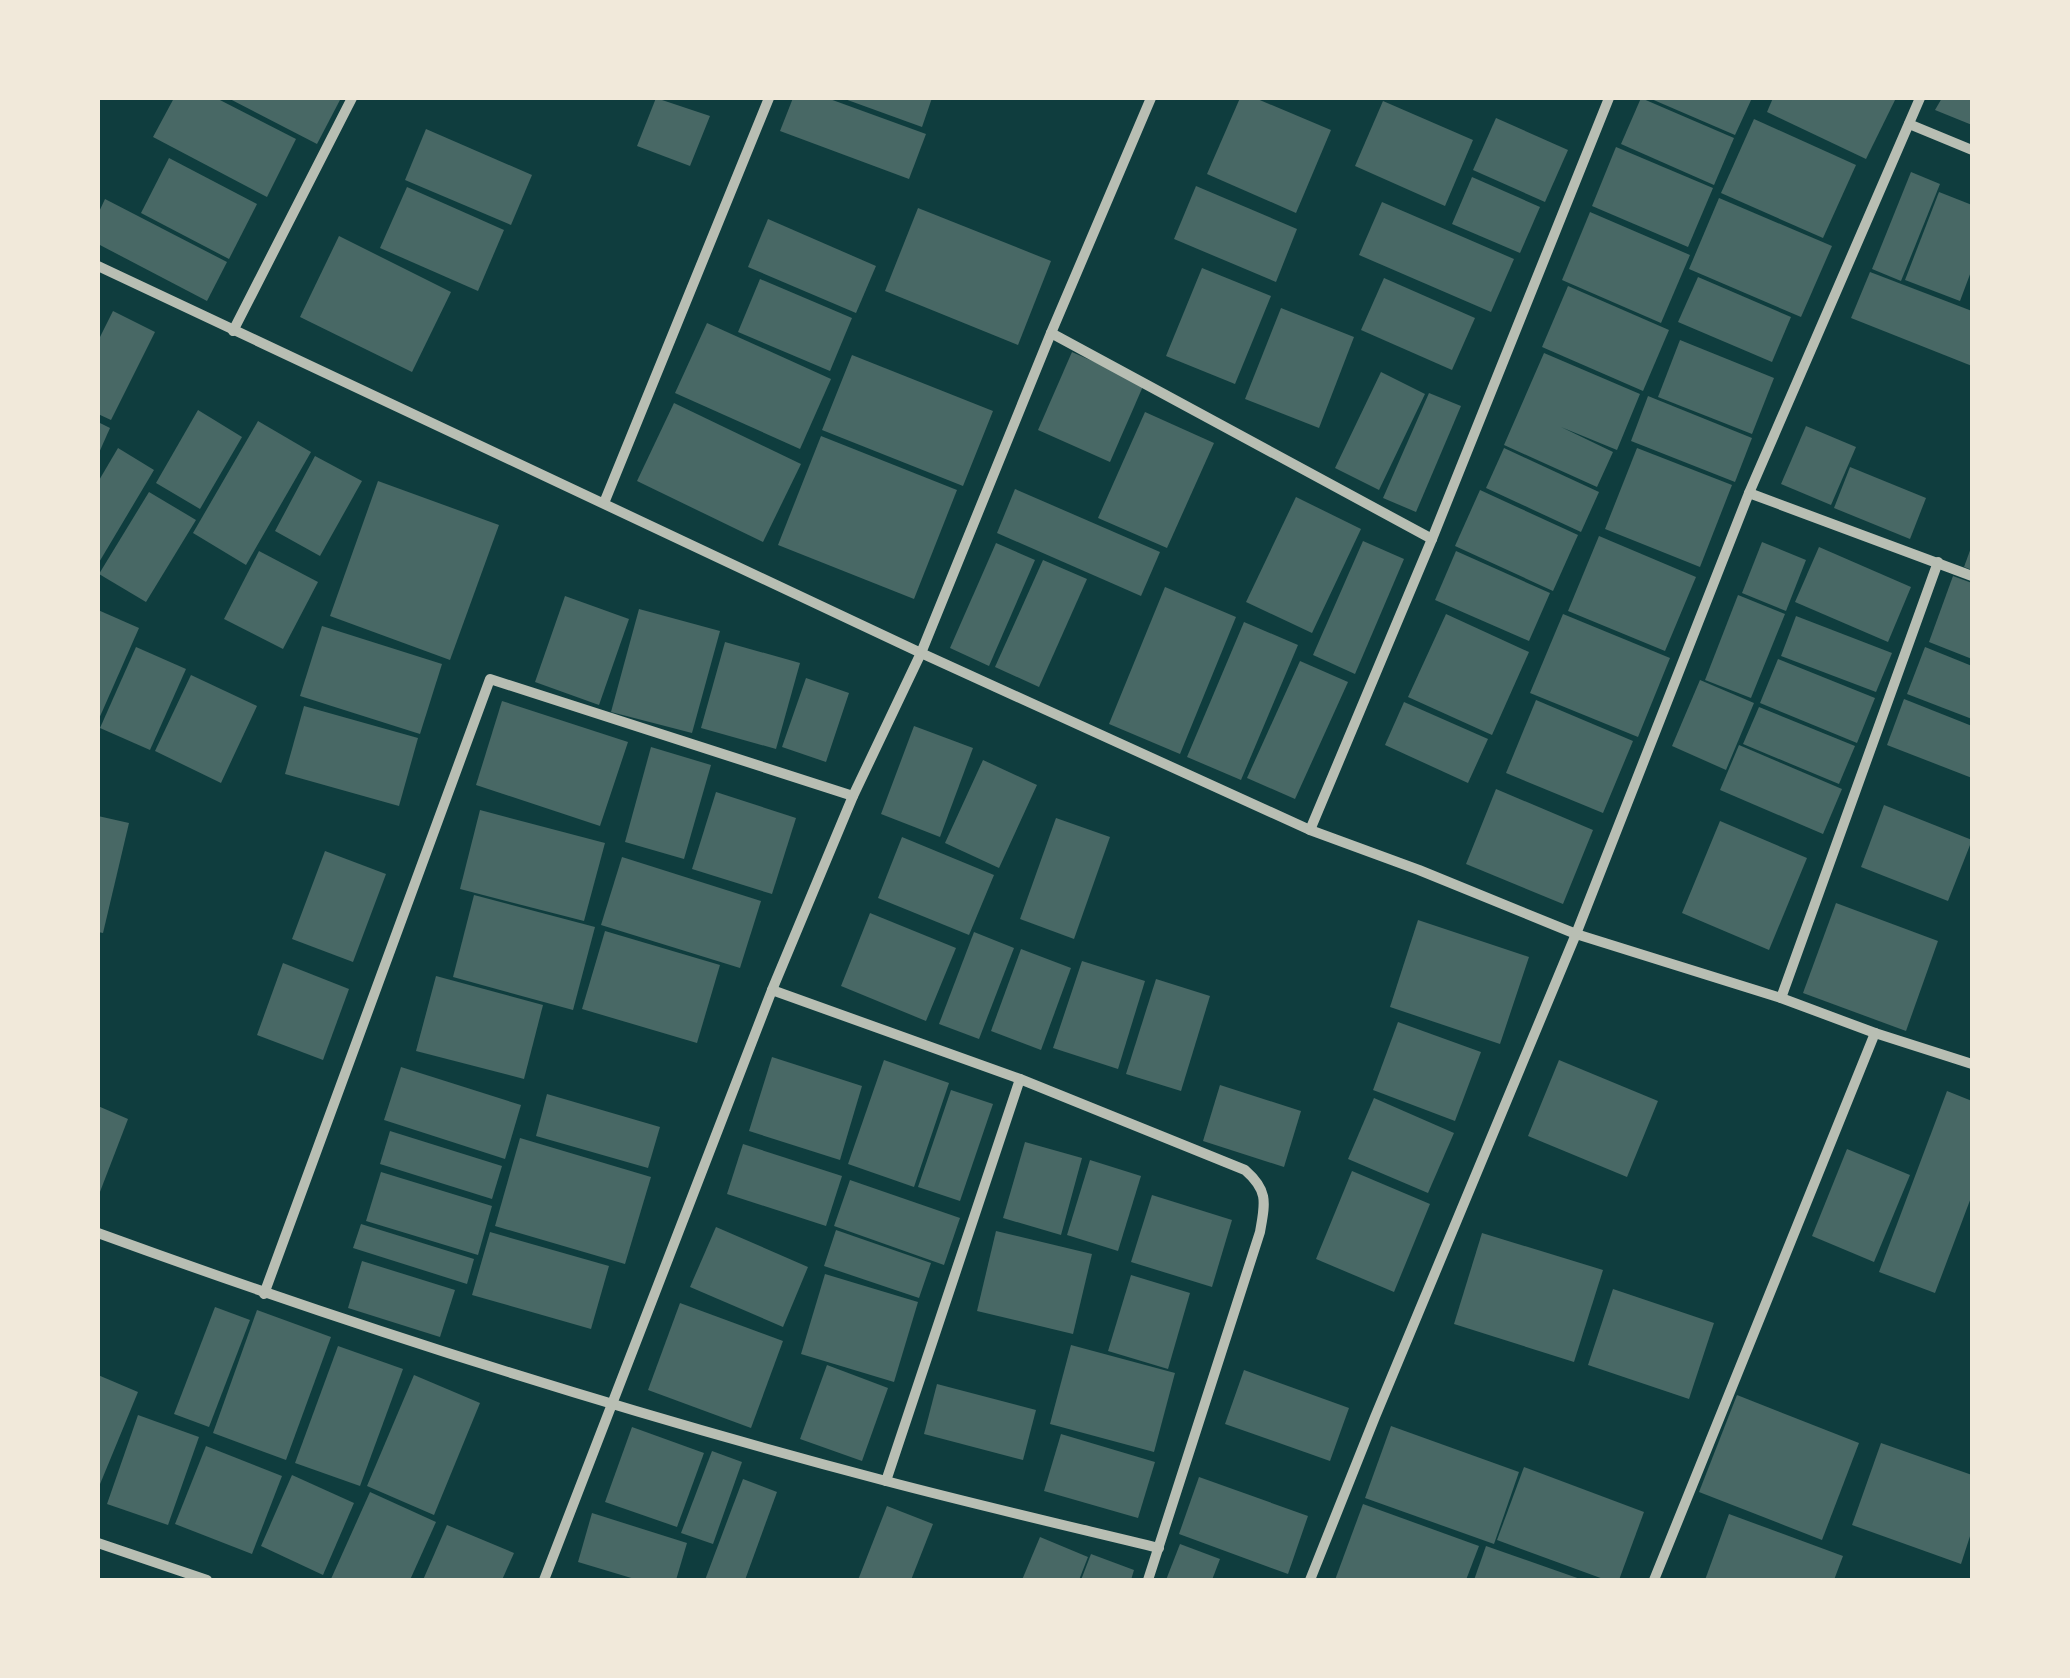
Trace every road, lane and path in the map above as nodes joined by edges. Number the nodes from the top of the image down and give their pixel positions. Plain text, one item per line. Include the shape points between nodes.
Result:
1 (352, 98) edge
2 (768, 98) edge
3 (1151, 98) edge
4 (1609, 98) edge
5 (1920, 98) edge
6 (1910, 124) junction
7 (1972, 150) edge
8 (98, 266) edge
9 (233, 330) junction
10 (1050, 333) junction
11 (1749, 493) junction
12 (604, 504) junction
13 (1432, 539) junction
14 (1938, 562) junction
15 (1972, 576) edge
16 (920, 653) junction
17 (853, 796) junction
18 (1310, 830) junction
19 (1576, 934) junction
20 (772, 990) junction
21 (1780, 998) junction
22 (1874, 1033) junction
23 (1972, 1064) edge
24 (1020, 1079) junction
25 (98, 1233) edge
26 (264, 1294) junction
27 (610, 1402) junction
28 (886, 1481) junction
29 (98, 1543) edge
30 (1159, 1548) junction
31 (206, 1580) edge
32 (544, 1580) edge
33 (1148, 1580) edge
34 (1310, 1580) edge
35 (1654, 1580) edge

1 - 9 street
2 - 12 street
3 - 10 street
4 - 13 street
5 - 6 street
6 - 7 street
6 - 11 street
8 - 9 street
9 - 12 street
10 - 13 street
10 - 16 street
11 - 14 street
11 - 19 street
12 - 16 street
13 - 18 street
14 - 15 street
14 - 21 street
16 - 17 street
16 - 18 street
17 - 20 street
17 - 26 street via 490,679
18 - 19 street
19 - 21 street
19 - 34 street
20 - 24 street
20 - 27 street
21 - 22 street
22 - 23 street
22 - 35 street
24 - 28 street
24 - 30 street via 1245,1170 1260,1183 1260,1232
25 - 26 street
26 - 27 street
27 - 28 street
27 - 32 street
28 - 30 street
29 - 31 street
30 - 33 street

